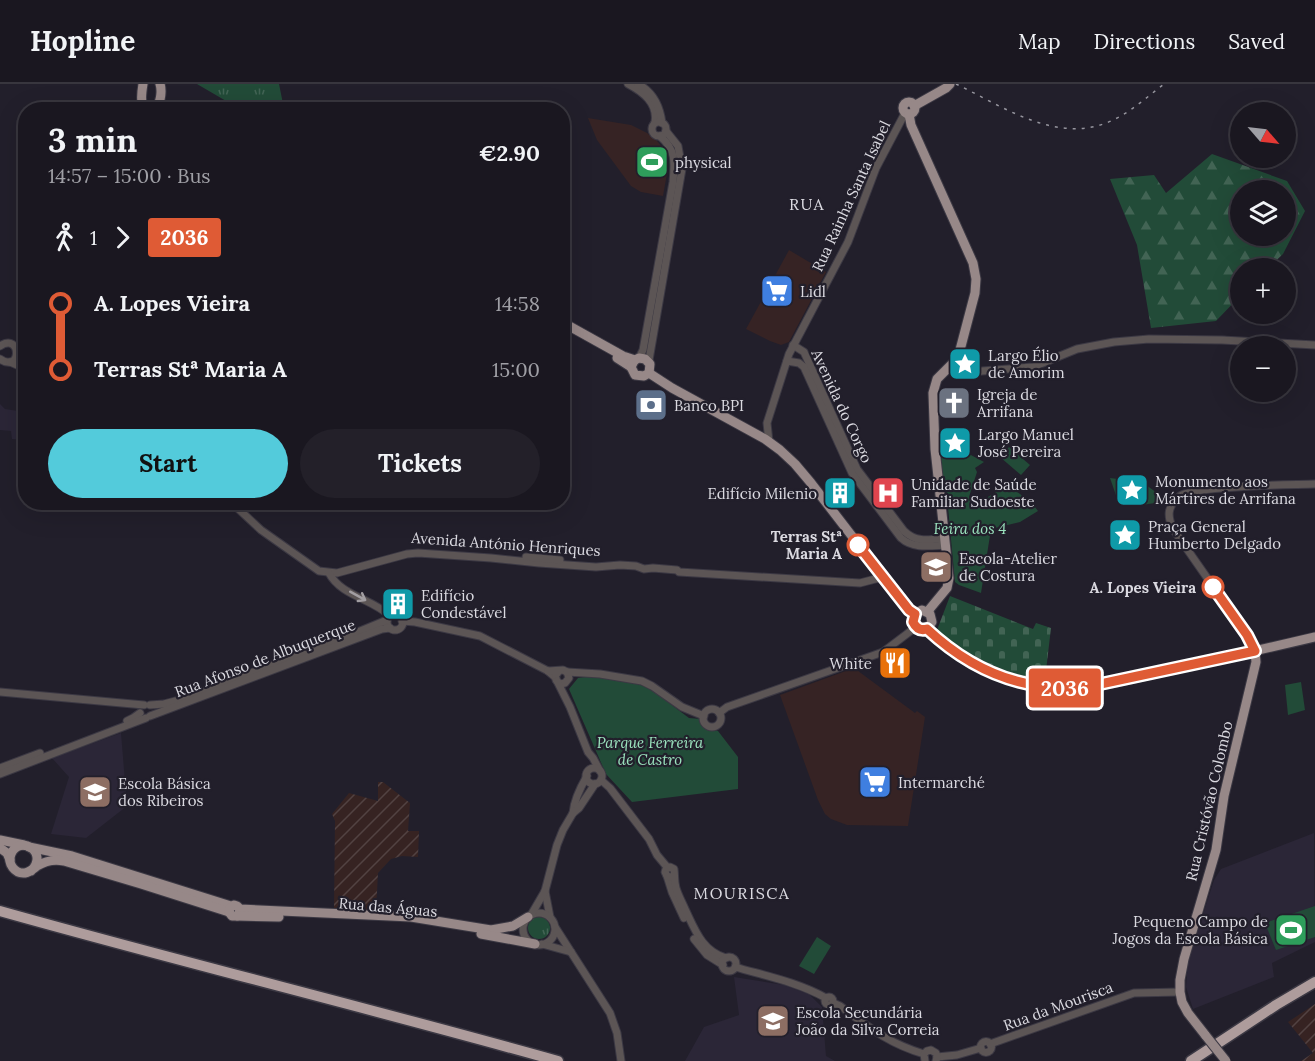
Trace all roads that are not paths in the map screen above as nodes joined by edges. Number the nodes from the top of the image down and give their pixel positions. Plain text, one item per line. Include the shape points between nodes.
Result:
1 (143, 84) edge
2 (160, 84) edge
3 (628, 84) edge
4 (638, 84) edge
5 (950, 84) edge
6 (142, 102) edge
7 (159, 102) edge
8 (907, 114) junction
9 (659, 122) junction
10 (663, 133) junction
11 (570, 326) edge
12 (570, 332) edge
13 (794, 345) junction
14 (1315, 345) edge
15 (0, 346) edge
16 (16, 349) joint
17 (787, 361) junction
18 (4, 362) edge
19 (635, 362) junction
20 (953, 363) junction
21 (649, 368) junction
22 (767, 423) junction
23 (755, 434) junction
24 (769, 442) junction
25 (1315, 484) edge
26 (240, 510) edge
27 (945, 541) junction
28 (333, 573) junction
29 (883, 577) junction
30 (928, 612) junction
31 (915, 614) junction
32 (402, 621) junction
33 (389, 622) junction
34 (916, 627) junction
35 (927, 629) junction
36 (1315, 637) edge
37 (1255, 651) junction
38 (562, 677) junction
39 (0, 694) edge
40 (145, 711) junction
41 (719, 713) junction
42 (704, 716) junction
43 (588, 752) junction
44 (0, 768) edge
45 (600, 771) junction
46 (0, 774) edge
47 (587, 774) junction
48 (598, 782) junction
49 (573, 813) junction
50 (0, 840) edge
51 (26, 846) junction
52 (0, 848) edge
53 (10, 860) junction
54 (31, 871) junction
55 (545, 891) junction
56 (234, 911) junction
57 (2, 913) edge
58 (530, 916) junction
59 (550, 917) junction
60 (555, 927) junction
61 (539, 944) junction
62 (572, 951) junction
63 (1315, 984) edge
64 (1180, 992) junction
65 (925, 1058) edge
66 (937, 1059) edge
67 (542, 1061) edge
68 (558, 1061) edge
69 (621, 1061) edge
70 (1191, 1061) edge
71 (1198, 1061) edge
72 (1226, 1061) edge

1 - 6 main road
2 - 7 main road
3 - 9 street via 652,104
4 - 9 street via 655,101 661,112
5 - 8 main road
8 - 13 street, Rua Rainha Santa Isabel via 876,168 848,242
8 - 20 main road via 973,263 976,279 971,310
9 - 10 street via 653,124 653,129 656,134
10 - 19 street via 673,155 673,182 645,339
10 - 21 street via 678,146 682,170
11 - 19 main road
12 - 19 main road
13 - 17 street, Rua Rainha Santa Isabel
13 - 27 street, Avenida do Corgo via 804,352 857,470 904,531 920,540
14 - 20 street via 1149,339 1077,349 1033,367 980,372 964,371
15 - 16 street via 8,343
16 - 18 street via 16,357
17 - 22 street, Rua Rainha Santa Isabel
17 - 27 street, Avenida do Corgo via 804,367 852,473 900,538 914,546
19 - 21 main road via 645,359
19 - 21 main road via 633,373 638,376 644,376
20 - 27 main road via 937,379 933,393
21 - 23 main road via 672,388
22 - 23 street, Rua Rainha Santa Isabel
22 - 24 street, Rua Rainha Santa Isabel
23 - 24 main road
24 - 29 main road via 795,464
25 - 37 street via 1193,491 1180,496 1169,509 1173,529
26 - 28 street via 319,571
27 - 30 main road via 948,584
28 - 29 street, Avenida António Henriques via 418,549 727,575 860,583
28 -> 33 street via 338,584 383,609
29 - 31 main road
30 - 31 main road
30 - 35 main road via 933,619
31 - 34 main road
32 - 33 street via 397,615
32 - 33 street, Rua Afonso de Albuquerque via 394,630
32 - 38 street via 480,636
33 - 40 street, Rua Afonso de Albuquerque via 382,629
34 - 35 main road
34 - 41 street via 883,652
35 - 37 main road via 954,652 981,667 1030,685 1051,688 1091,686
36 - 37 main road
37 - 64 main road, Rua Cristóvão Colombo via 1256,662 1215,850 1184,959
38 - 42 street via 600,674 642,681
38 - 43 street via 561,692
39 - 40 street
40 - 44 street
40 - 46 street
41 - 42 street via 712,710
41 - 42 street via 720,723 713,727 706,724
43 - 45 street
43 - 47 street
45 - 47 street via 595,769
45 - 48 street
47 - 48 street via 588,781
47 - 49 street
48 - 49 street
48 - 65 street via 610,788 663,864 674,869 670,876 676,890 710,951 724,962 730,957 734,959 735,967 806,987 881,1036
49 - 55 street via 563,830
50 - 51 main road, Rua das Águas
51 - 53 main road via 15,848
51 - 54 main road via 38,860
51 - 56 main road, Rua das Águas via 143,877
52 - 53 main road
53 - 54 main road via 19,872
54 - 56 main road, Rua das Águas via 46,862 64,861
55 - 58 street
55 - 59 street
56 - 58 main road, Rua das Águas via 411,917 491,930 513,926
56 - 61 main road, Rua das Águas via 410,921
57 - 67 highway via 153,958
57 - 68 highway
58 - 59 street via 541,913
58 - 61 street via 524,933
59 - 60 street
60 - 61 street via 550,940
60 - 62 street
61 - 62 street
62 - 69 street via 610,1013
63 - 70 highway
63 - 71 highway
64 - 66 street, Rua da Mourisca via 1134,993 990,1044 988,1052 981,1048
64 - 72 main road, bridge via 1188,1013
65 - 66 street via 927,1051 933,1050

